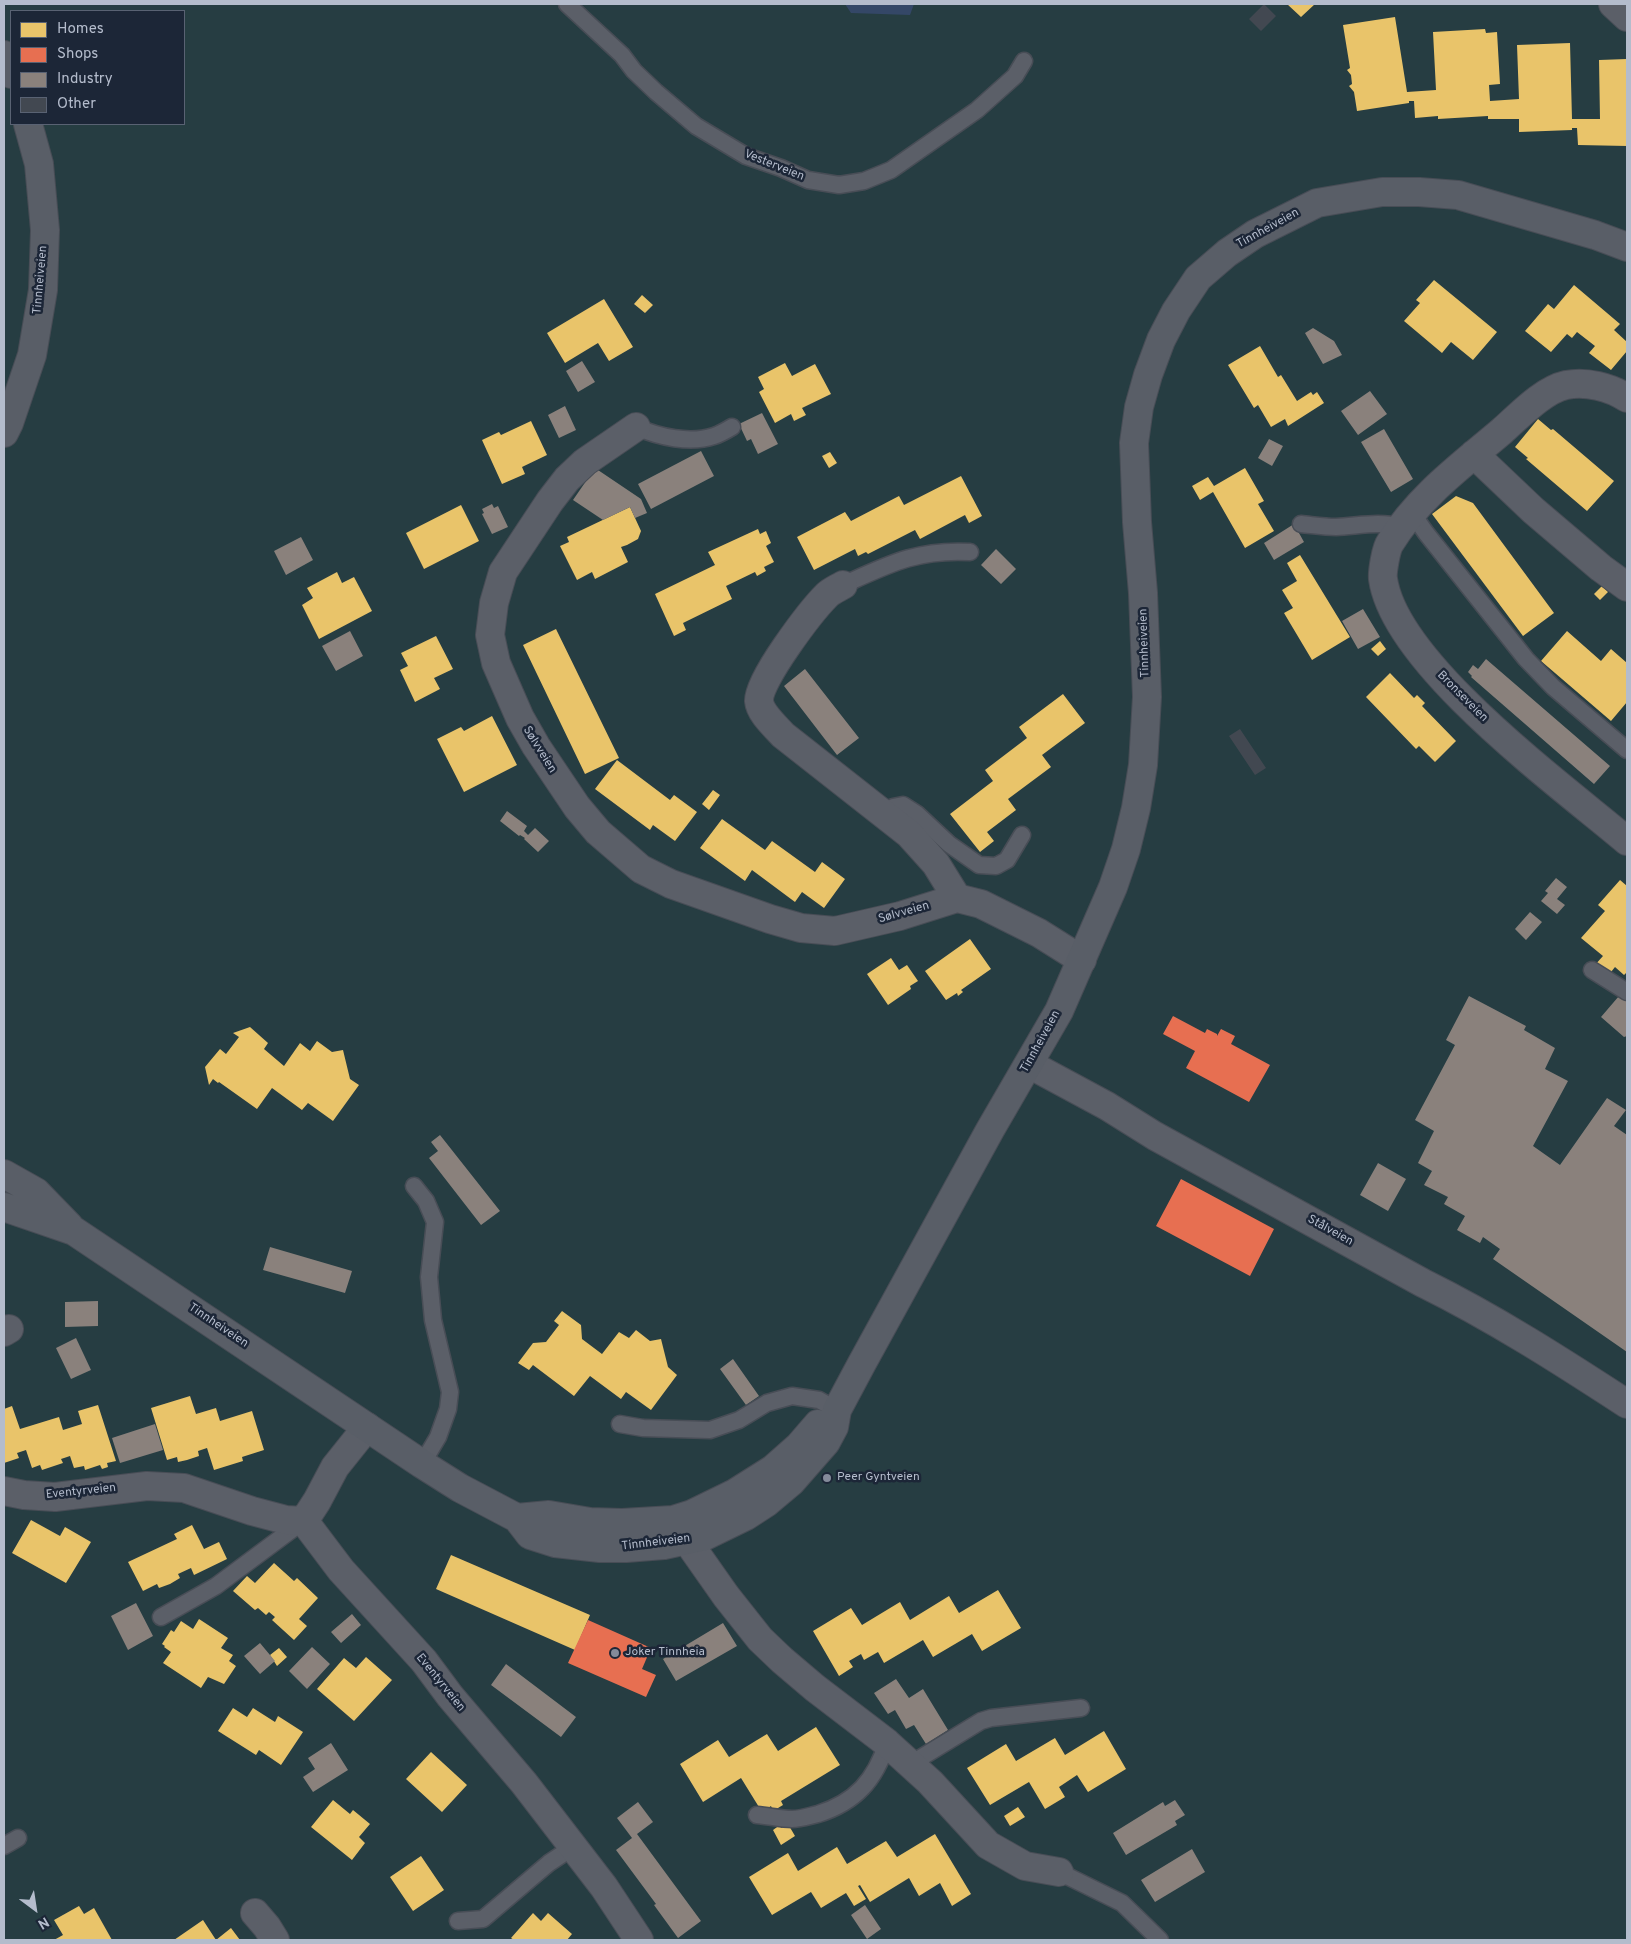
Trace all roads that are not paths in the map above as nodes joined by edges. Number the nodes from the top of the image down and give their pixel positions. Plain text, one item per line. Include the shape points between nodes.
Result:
1 (567, 4) edge
2 (1613, 4) edge
3 (1627, 17) edge
4 (4, 55) edge
5 (1024, 61) dead end
6 (10, 71) edge
7 (28, 125) edge
8 (1627, 247) edge
9 (1627, 398) edge
10 (636, 427) joint
11 (732, 427) dead end
12 (4, 432) edge
13 (1474, 454) junction
14 (1407, 520) junction
15 (1301, 524) dead end
16 (970, 552) dead end
17 (843, 585) joint
18 (1627, 587) edge
19 (1627, 750) edge
20 (886, 815) junction
21 (1022, 835) dead end
22 (1627, 841) edge
23 (957, 898) junction
24 (1082, 960) junction
25 (1592, 970) dead end
26 (1627, 992) edge
27 (1029, 1064) junction
28 (4, 1174) edge
29 (414, 1186) dead end
30 (4, 1207) edge
31 (74, 1231) junction
32 (1627, 1404) edge
33 (837, 1410) junction
34 (620, 1424) dead end
35 (368, 1427) junction
36 (422, 1464) junction
37 (4, 1491) edge
38 (304, 1521) junction
39 (680, 1530) junction
40 (161, 1617) dead end
41 (1081, 1708) dead end
42 (888, 1743) junction
43 (912, 1765) junction
44 (757, 1815) dead end
45 (573, 1847) junction
46 (1059, 1872) joint
47 (255, 1913) dead end
48 (458, 1921) dead end
49 (275, 1940) edge
50 (639, 1940) edge
51 (1160, 1940) edge

1 - 5 lane, Vesterveien via 656,92 696,126 746,156 808,180 839,185 864,181 891,170 978,110 1010,81
2 - 3 street
4 - 6 street
7 - 12 street, Tinnheiveien via 39,164 45,230 43,290 32,355
8 - 24 street, Tinnheiveien via 1458,195 1382,192 1317,203 1255,234 1198,278 1161,340 1139,407 1134,443 1147,697 1143,765 1126,849
9 - 13 street, Bronseveien via 1586,383 1564,386 1539,399
10 - 11 lane, Sølvveien via 691,440 714,436
10 - 23 street, Sølvveien via 567,479 504,572 494,603 490,635 496,662 520,718 557,779 598,832 641,869 671,884 770,919 801,928 835,931
13 - 14 street, Bronseveien via 1445,478
13 - 18 street via 1534,511
14 - 15 lane via 1335,527
14 - 19 lane via 1426,533 1526,659 1553,688
14 - 22 street, Bronseveien via 1388,544 1383,578 1392,609 1410,640 1469,706
16 - 17 lane via 929,552 911,556
17 - 20 street via 828,594 774,665 762,684 759,701 765,715 783,735
20 - 21 lane via 893,807 903,805 980,865 996,866 1007,860
20 - 23 street via 909,834 936,864
23 - 24 street via 980,904
24 - 27 street, Tinnheiveien via 1059,1011
25 - 26 lane
27 - 32 street, Stålveien via 1456,1300
27 - 33 street, Tinnheiveien
28 - 31 street via 36,1192
29 - 36 lane via 426,1201 435,1222 429,1277 434,1320 450,1392 438,1437
30 - 31 street, Tinnheiveien
31 - 35 street, Tinnheiveien
33 - 34 lane via 819,1400 792,1396 767,1403 739,1420 710,1430
33 - 39 street, Tinnheiveien via 834,1427 826,1442 791,1482 766,1503 704,1536
35 - 36 street, Tinnheiveien
35 - 38 street via 335,1467
36 - 39 street, Tinnheiveien via 517,1518 530,1535 555,1543 626,1548
37 - 38 street, Eventyrveien via 55,1497 147,1486 184,1488 252,1512
38 - 40 lane via 216,1586
38 - 45 street, Eventyrveien via 341,1570 424,1661
39 - 42 street via 760,1639 815,1688
41 - 43 lane via 986,1720
42 - 43 street
42 - 44 lane via 874,1773 852,1798 836,1808 802,1818
43 - 46 street via 988,1845 1026,1866
45 - 48 lane via 483,1919
45 - 50 street, Eventyrveien
46 - 51 lane via 1122,1903
47 - 49 street

